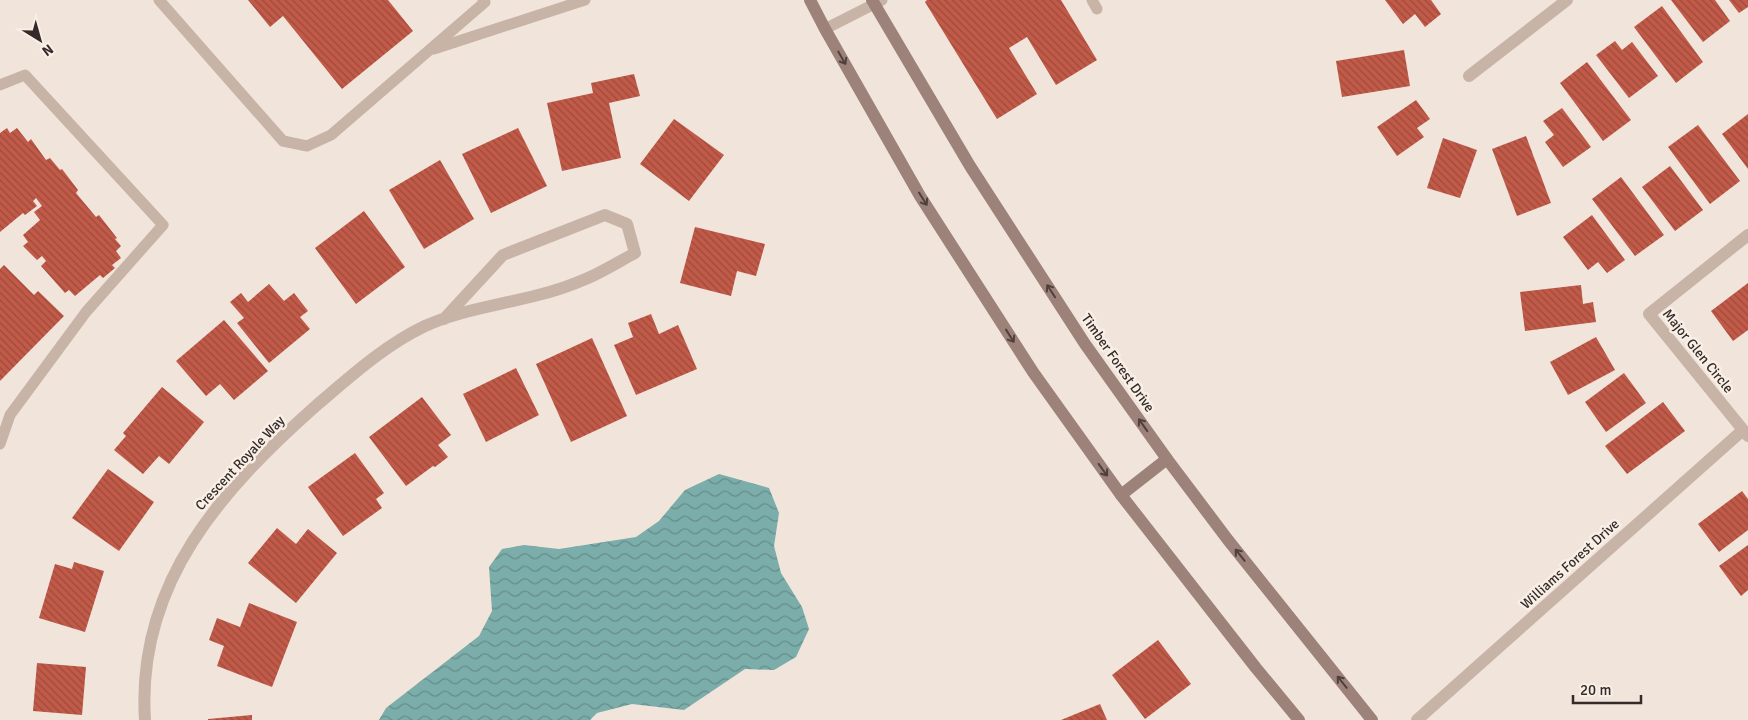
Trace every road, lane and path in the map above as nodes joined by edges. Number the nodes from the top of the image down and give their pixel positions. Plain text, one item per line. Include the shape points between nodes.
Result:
1 (159, 0) edge
2 (484, 0) edge
3 (585, 0) edge
4 (810, 0) edge
5 (1567, 0) edge
6 (876, 2) edge
7 (825, 30) junction
8 (428, 51) junction
9 (1469, 76) dead end
10 (0, 85) edge
11 (1748, 235) edge
12 (444, 319) junction
13 (1745, 433) edge
14 (0, 444) edge
15 (1167, 459) junction
16 (1121, 495) junction
17 (145, 720) edge
18 (1300, 720) edge
19 (1372, 720) edge
20 (1416, 720) edge

1 - 8 lane via 283,141 307,146 331,135
2 - 8 lane
3 - 8 lane
4 - 7 main road
5 - 9 street
6 - 7 lane
15 -> 6 main road, Timber Forest Drive via 1086,344 970,166
7 -> 16 main road via 936,221 1033,372
10 - 14 lane via 24,75 164,225 86,312 10,415
11 - 13 street, Major Glen Circle via 1649,314
12 - 12 street, Crescent Royale Way via 540,295 589,278 635,253 627,224 605,214 502,255
12 - 17 street, Crescent Royale Way via 385,350 329,395 254,466 202,526 176,569 157,615 146,664
13 - 20 street, Williams Forest Drive
15 - 16 main road
19 -> 15 main road, Timber Forest Drive
16 - 18 main road

